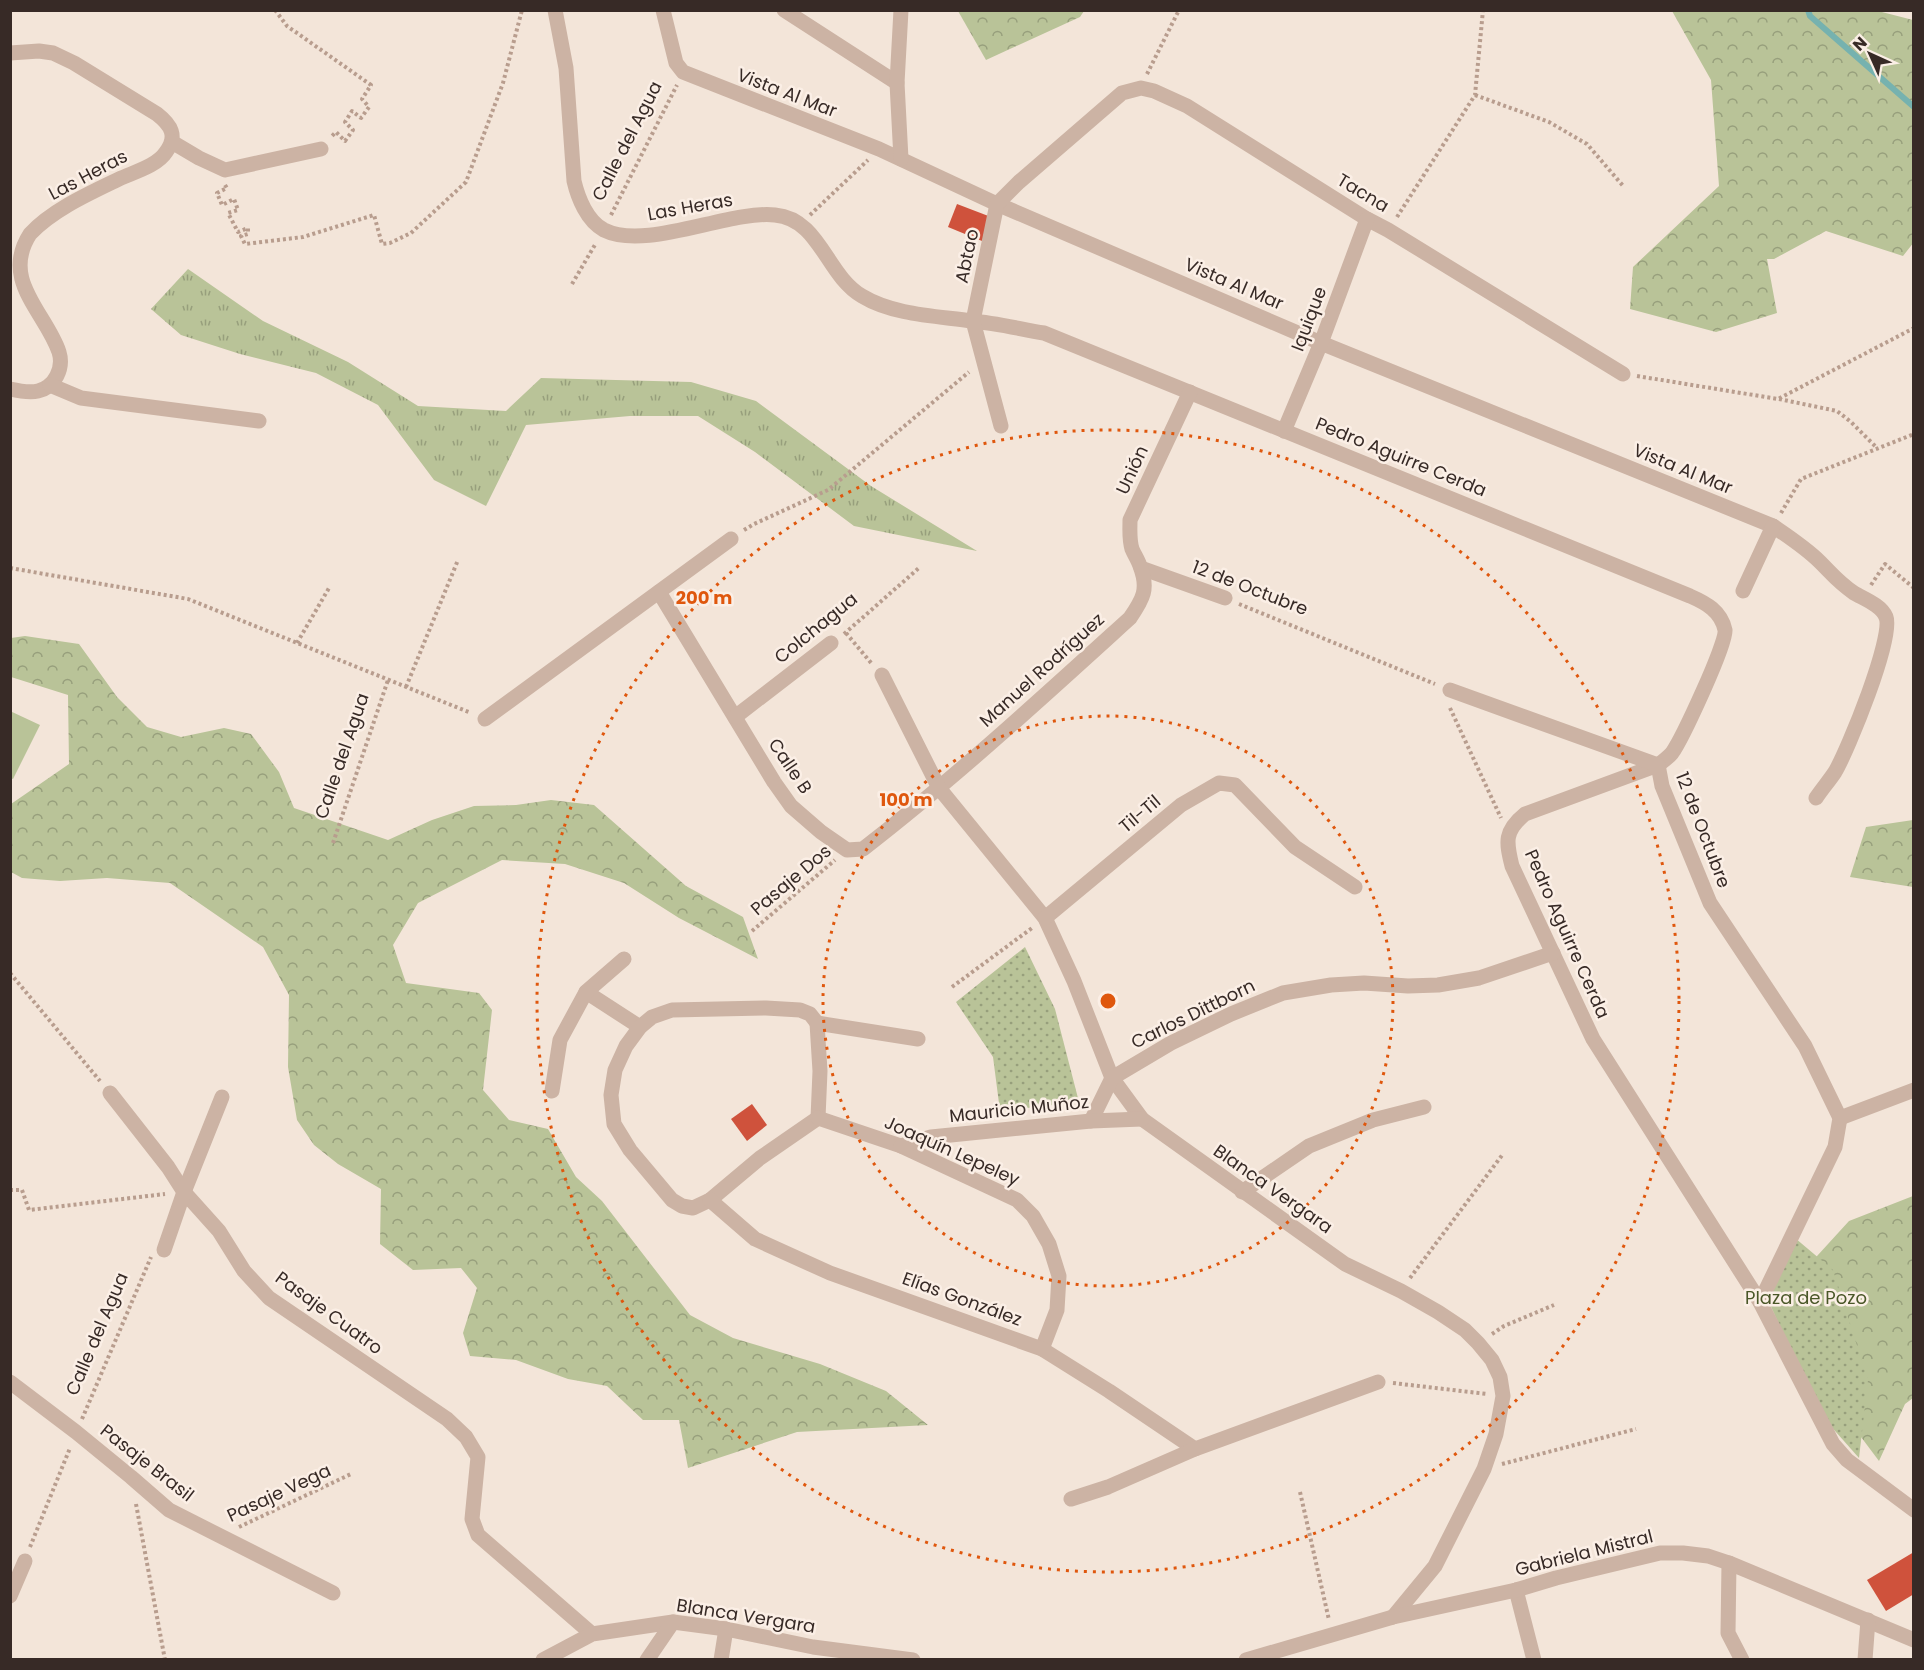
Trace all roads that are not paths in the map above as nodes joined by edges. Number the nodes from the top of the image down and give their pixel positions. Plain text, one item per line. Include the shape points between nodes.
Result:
1 (555, 10) edge
2 (663, 10) edge
3 (784, 10) edge
4 (901, 10) edge
5 (10, 53) edge
6 (683, 72) joint
7 (897, 84) junction
8 (172, 142) junction
9 (321, 149) road end
10 (901, 159) junction
11 (997, 204) junction
12 (1366, 219) junction
13 (973, 321) junction
14 (1322, 343) junction
15 (1623, 374) road end
16 (50, 385) junction
17 (10, 389) edge
18 (1190, 392) junction
19 (259, 421) dead end
20 (1001, 426) dead end
21 (1284, 431) junction
22 (1773, 526) junction
23 (730, 539) road end
24 (1141, 568) junction
25 (1743, 591) dead end
26 (659, 592) junction
27 (1225, 598) road end
28 (831, 644) road end
29 (882, 675) road end
30 (1450, 690) road end
31 (735, 717) junction
32 (485, 719) road end
33 (1658, 765) junction
34 (939, 788) junction
35 (1816, 798) dead end
36 (1355, 887) dead end
37 (1045, 918) junction
38 (1553, 953) junction
39 (624, 959) dead end
40 (586, 992) junction
41 (817, 1023) junction
42 (640, 1027) junction
43 (918, 1039) dead end
44 (1112, 1078) junction
45 (1914, 1090) edge
46 (552, 1091) dead end
47 (110, 1094) road end
48 (222, 1097) dead end
49 (1424, 1107) dead end
50 (818, 1118) junction
51 (1840, 1118) junction
52 (1142, 1119) junction
53 (1091, 1121) junction
54 (901, 1146) junction
55 (184, 1192) junction
56 (1242, 1192) junction
57 (710, 1200) junction
58 (164, 1250) road end
59 (1760, 1302) junction
60 (1042, 1349) junction
61 (10, 1382) edge
62 (1378, 1382) road end
63 (1195, 1449) junction
64 (1071, 1499) dead end
65 (1914, 1510) edge
66 (25, 1562) road end
67 (1729, 1563) junction
68 (1516, 1590) junction
69 (333, 1593) dead end
70 (10, 1596) edge
71 (1393, 1617) junction
72 (1868, 1620) junction
73 (673, 1622) junction
74 (726, 1629) junction
75 (592, 1634) junction
76 (1914, 1640) edge
77 (811, 1653) edge
78 (543, 1659) edge
79 (647, 1659) edge
80 (721, 1659) edge
81 (913, 1659) edge
82 (1246, 1659) edge
83 (1534, 1659) edge
84 (1742, 1659) edge
85 (1865, 1659) edge

1 - 13 street, Las Heras via 566,68 574,181 578,199 603,230 635,236 750,216 786,216 814,237 842,279 861,296 924,317
2 - 6 street, Calle del Agua via 676,63
3 - 7 street
4 - 7 street
5 - 8 street via 53,53 74,63 167,122 173,131
6 - 10 street, Vista Al Mar
7 - 10 street
8 - 9 street via 225,170
8 - 16 street, Las Heras via 165,154 149,165 48,218 19,249 15,264 23,297 59,352 59,374
10 - 11 street, Vista Al Mar
11 - 12 street, Tacna via 1122,93 1141,88 1187,106
11 - 13 street, Abtao
11 - 14 street, Vista Al Mar
12 - 14 street, Iquique
12 - 15 street, Tacna
13 - 18 street, Pedro Aguirre Cerda via 1044,333
13 - 20 street, Abtao
14 - 21 street, Iquique
14 - 22 street, Vista Al Mar
16 - 17 street via 39,391
16 - 19 street via 81,398
18 - 21 street, Pedro Aguirre Cerda
18 - 24 street, Unión via 1130,520 1132,549
21 - 33 street, Pedro Aguirre Cerda via 1708,604 1721,618 1726,633 1680,742
22 - 25 street
22 - 35 street, Vista Al Mar via 1802,545 1838,582 1879,607 1888,623 1863,707 1835,771
23 - 26 street
24 - 27 street, 12 de Octubre
24 - 34 street, Manuel Rodríguez via 1146,586 1130,618
26 - 31 street, Calle B
26 - 32 street
28 - 31 street, Colchagua
29 - 34 street, Blanca Vergara
30 - 33 street, 12 de Octubre
31 - 34 street, Calle B via 791,806 847,850 863,849
33 - 38 street, Pedro Aguirre Cerda via 1525,814 1508,834 1512,866
33 - 51 street, 12 de Octubre via 1662,786 1710,903 1805,1046
34 - 37 street, Blanca Vergara
36 - 37 street, Til-Til via 1295,847 1235,785 1219,783 1181,805
37 - 44 street, Blanca Vergara
38 - 44 street, Carlos Dittborn via 1479,978 1438,985 1364,982 1283,993 1171,1042
38 - 59 street, Pedro Aguirre Cerda via 1593,1039
39 - 40 street
40 - 42 street
40 - 46 street via 560,1040
41 - 42 street via 800,1010 672,1010 652,1017
41 - 43 street
41 - 50 street
42 - 57 street via 615,1070 610,1095 614,1124 630,1150 672,1200 693,1208
44 - 52 street, Blanca Vergara
44 - 53 street
45 - 51 street
47 - 55 street, Pasaje Cuatro
48 - 55 street
49 - 56 street via 1373,1120 1309,1146
50 - 54 street, Joaquín Lepeley
50 - 57 street via 760,1158
51 - 59 street via 1835,1147
52 - 53 street, Mauricio Muñoz
52 - 56 street, Blanca Vergara
53 - 54 street, Mauricio Muñoz via 931,1137
54 - 60 street, Joaquín Lepeley via 1017,1200 1033,1216 1059,1276 1057,1310
55 - 58 street
55 - 75 street, Pasaje Cuatro via 269,1298 447,1419 466,1437 478,1457 472,1519 478,1535
56 - 71 street, Blanca Vergara via 1345,1264 1401,1291 1465,1330 1492,1360 1500,1377 1503,1396 1484,1469 1435,1566
57 - 60 street, Elías González via 755,1239 830,1273
59 - 65 street, Pedro Aguirre Cerda via 1833,1443 1847,1460
60 - 63 street, Elías González
61 - 69 street, Pasaje Brasil via 169,1510
62 - 63 street
63 - 64 street
66 - 70 street
67 - 68 street, Gabriela Mistral via 1708,1556 1660,1553
67 - 72 street, Gabriela Mistral
67 - 84 street via 1728,1634
68 - 71 street, Gabriela Mistral
68 - 83 street
71 - 82 street
72 - 76 street, Gabriela Mistral
72 - 85 street
73 - 74 street, Blanca Vergara
73 - 75 street, Blanca Vergara
73 - 79 street
74 - 77 street, Blanca Vergara
74 - 80 street
75 - 78 street, Blanca Vergara
77 - 81 street, Blanca Vergara

